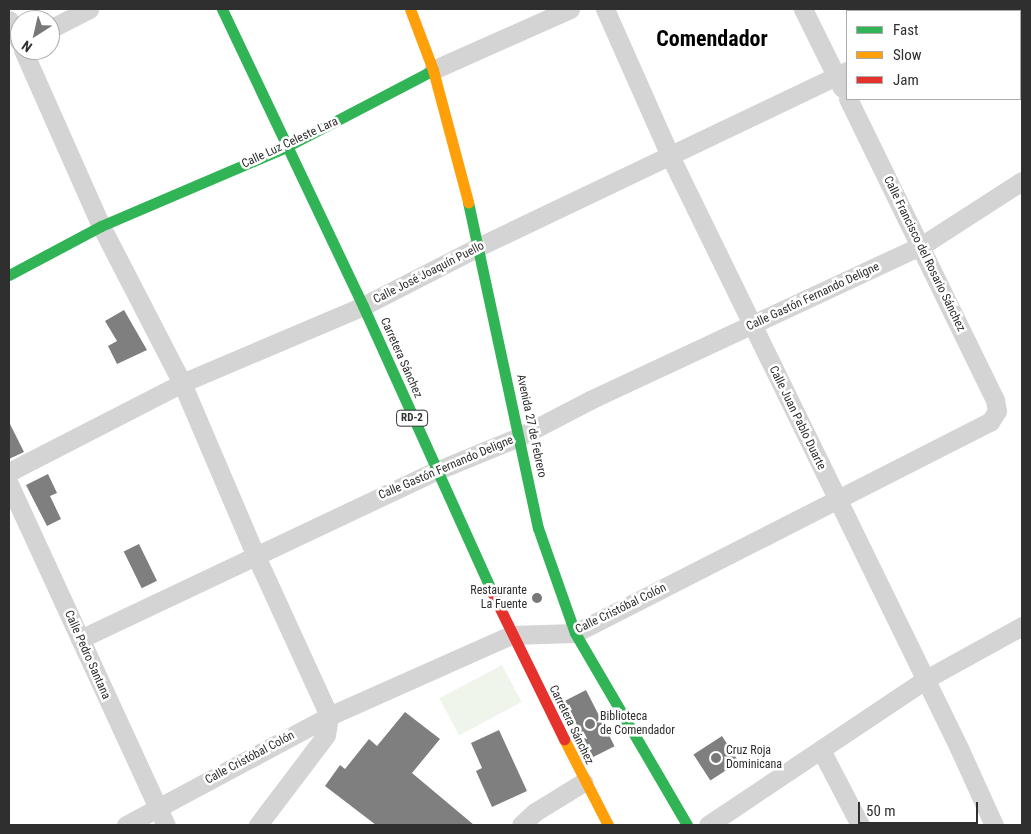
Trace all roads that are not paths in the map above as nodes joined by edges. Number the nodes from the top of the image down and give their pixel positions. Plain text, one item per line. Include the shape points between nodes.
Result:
1 (88, 9) edge
2 (222, 9) edge
3 (410, 9) edge
4 (570, 9) edge
5 (606, 9) edge
6 (803, 9) edge
7 (60, 24) edge
8 (27, 60) edge
9 (433, 70) junction
10 (842, 74) edge
11 (846, 93) edge
12 (848, 100) edge
13 (286, 147) junction
14 (670, 156) junction
15 (1022, 181) edge
16 (101, 226) junction
17 (480, 246) junction
18 (921, 246) junction
19 (9, 275) edge
20 (363, 306) junction
21 (751, 327) junction
22 (182, 383) junction
23 (996, 411) joint
24 (519, 437) junction
25 (436, 471) junction
26 (9, 472) edge
27 (9, 484) edge
28 (838, 500) junction
29 (255, 554) junction
30 (1022, 626) edge
31 (575, 633) junction
32 (511, 635) junction
33 (80, 639) junction
34 (926, 679) junction
35 (330, 716) junction
36 (821, 750) junction
37 (584, 782) junction
38 (156, 807) junction
39 (126, 825) edge
40 (166, 825) edge
41 (258, 825) edge
42 (521, 825) edge
43 (608, 825) edge
44 (687, 825) edge
45 (708, 825) edge
46 (860, 825) edge
47 (994, 825) edge

1 - 7 street
2 - 13 street, Carretera Sánchez / RD-2
3 - 9 street, Avenida 27 de Febrero
4 - 9 street, Calle Luz Celeste Lara
5 - 14 street, Calle Juan Pablo Duarte
6 - 10 street, Calle Francisco del Rosario Sánchez
8 - 16 street
9 - 13 street, Calle Luz Celeste Lara
9 - 17 street, Avenida 27 de Febrero
10 - 11 street, Calle Francisco del Rosario Sánchez
10 - 14 street, Calle José Joaquín Puello
12 - 18 street, Calle Francisco del Rosario Sánchez
13 - 16 street, Calle Luz Celeste Lara
13 - 20 street, Carretera Sánchez / RD-2
14 - 17 street, Calle José Joaquín Puello
14 - 21 street, Calle Juan Pablo Duarte
15 - 18 street, Calle Gastón Fernando Deligne
16 - 19 street, Calle Luz Celeste Lara
16 - 22 street
17 - 20 street, Calle José Joaquín Puello
17 - 24 street, Avenida 27 de Febrero
18 - 21 street, Calle Gastón Fernando Deligne
18 - 23 street, Calle Francisco del Rosario Sánchez via 995,400
20 - 22 street, Calle José Joaquín Puello
20 - 25 street, Carretera Sánchez / RD-2
21 - 24 street, Calle Gastón Fernando Deligne via 590,400
21 - 28 street, Calle Juan Pablo Duarte
22 - 26 street, Calle José Joaquín Puello
22 - 29 street
23 - 28 street, Calle Cristóbal Colón via 990,422
24 - 25 street, Calle Gastón Fernando Deligne
24 - 31 street, Avenida 27 de Febrero via 538,528
25 - 29 street, Calle Gastón Fernando Deligne
25 - 32 street, Carretera Sánchez / RD-2
27 - 33 street, Calle Pedro Santana
28 - 31 street, Calle Cristóbal Colón
28 - 34 street, Calle Juan Pablo Duarte
29 - 33 street, Calle Gastón Fernando Deligne
29 - 35 street
30 - 34 street
31 - 32 street, Calle Cristóbal Colón
31 - 44 street, Avenida 27 de Febrero
32 - 35 street, Calle Cristóbal Colón
32 - 37 street, Carretera Sánchez / RD-2
33 - 38 street, Calle Pedro Santana
34 - 36 street
34 - 47 street, Calle Juan Pablo Duarte
35 - 38 street, Calle Cristóbal Colón
35 - 41 street via 326,735
36 - 45 street
36 - 46 street
37 - 42 street via 535,812
37 - 43 street, Carretera Sánchez / RD-2
38 - 39 street, Calle Cristóbal Colón
38 - 40 street, Calle Pedro Santana

